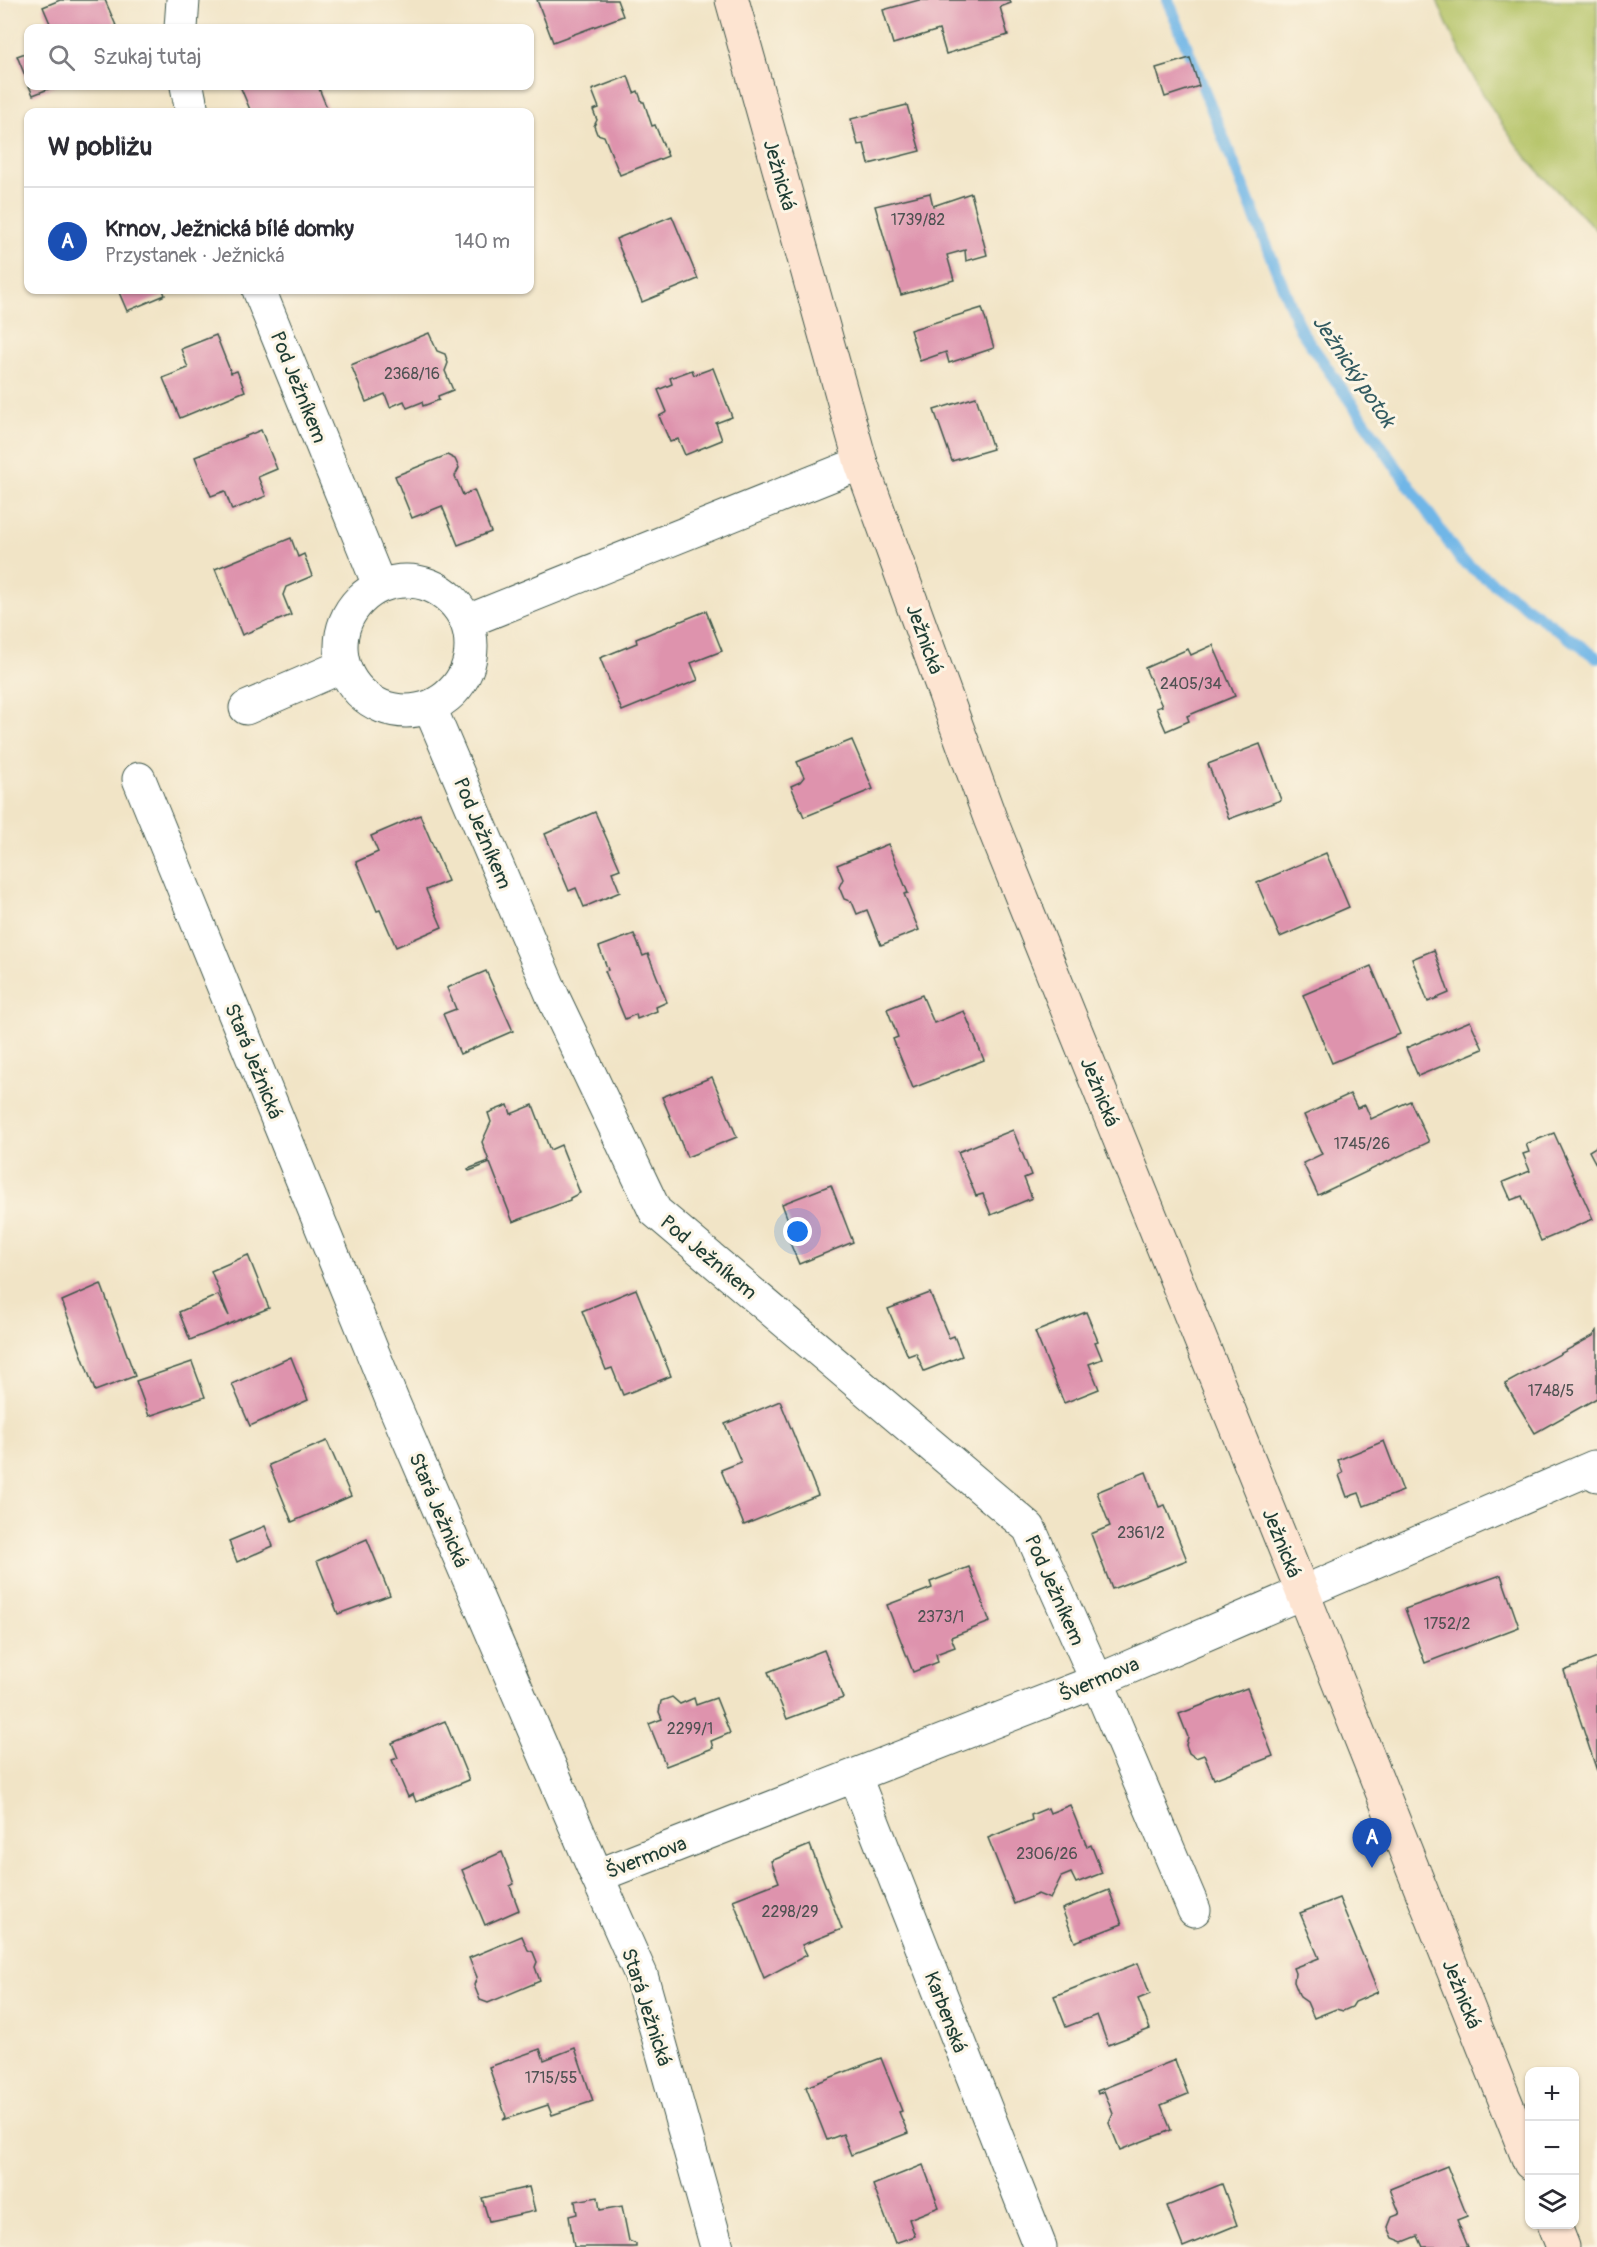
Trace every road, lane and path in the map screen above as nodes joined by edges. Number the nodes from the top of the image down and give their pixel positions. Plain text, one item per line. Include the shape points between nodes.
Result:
1 (183, 0) edge
2 (732, 0) edge
3 (181, 24) edge
4 (188, 90) edge
5 (191, 108) edge
6 (262, 294) edge
7 (861, 463) junction
8 (379, 585) junction
9 (468, 621) junction
10 (343, 666) junction
11 (246, 708) dead end
12 (430, 708) junction
13 (139, 779) dead end
14 (1596, 1471) edge
15 (1302, 1591) junction
16 (1097, 1681) junction
17 (855, 1777) junction
18 (597, 1876) junction
19 (1194, 1910) dead end
20 (1525, 2150) edge
21 (1556, 2229) edge
22 (717, 2247) edge
23 (1040, 2247) edge
24 (1563, 2247) edge

1 - 3 street
2 - 7 street, Ježnická
4 - 5 street
6 - 8 street, Pod Ježníkem
7 - 9 street
7 - 15 street, Ježnická via 991,821
8 - 9 street via 414,580 447,593
8 - 10 street via 354,605 341,634
9 - 12 street via 471,656 458,688
10 - 11 street
10 - 12 street via 362,695 394,711
12 - 16 street, Pod Ježníkem via 553,997 655,1211 1029,1528
13 - 18 street, Stará Ježnická via 392,1400
14 - 15 street, Švermova
15 - 16 street, Švermova
15 - 20 street, Ježnická
16 - 17 street, Švermova
16 - 19 street
17 - 18 street, Švermova
17 - 23 street, Karbenská
18 - 22 street, Stará Ježnická via 641,1975
21 - 24 street

